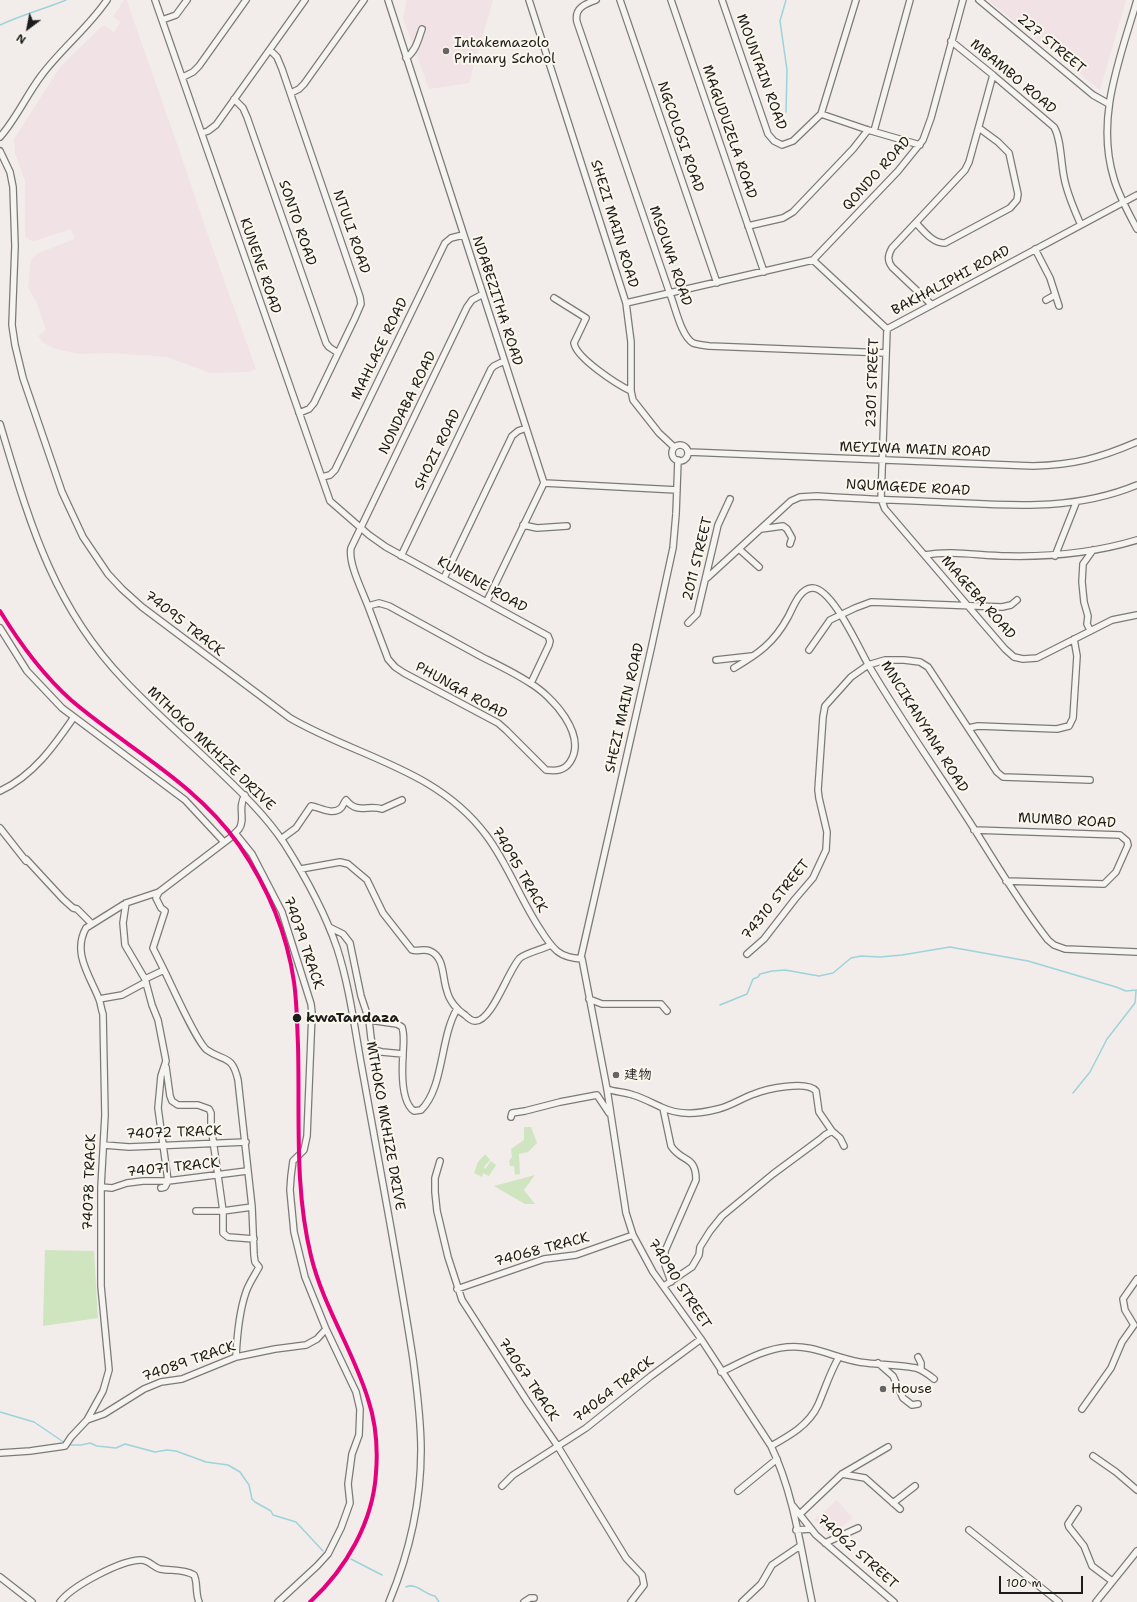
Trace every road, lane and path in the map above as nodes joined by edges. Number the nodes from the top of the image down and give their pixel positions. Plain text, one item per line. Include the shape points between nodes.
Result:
1 (107, 0) edge
2 (155, 0) edge
3 (187, 0) edge
4 (246, 0) edge
5 (305, 0) edge
6 (364, 0) edge
7 (388, 0) edge
8 (529, 0) edge
9 (596, 0) edge
10 (620, 0) edge
11 (671, 0) edge
12 (722, 0) edge
13 (856, 0) edge
14 (910, 0) edge
15 (963, 0) edge
16 (979, 0) edge
17 (1137, 0) edge
18 (162, 20) junction
19 (422, 29) dead end
20 (951, 41) junction
21 (270, 50) junction
22 (406, 58) junction
23 (993, 75) junction
24 (183, 77) junction
25 (290, 93) junction
26 (234, 99) junction
27 (1109, 104) junction
28 (821, 114) junction
29 (979, 128) junction
30 (868, 130) junction
31 (874, 131) junction
32 (202, 133) junction
33 (0, 137) edge
34 (920, 145) junction
35 (0, 151) edge
36 (1137, 195) edge
37 (1123, 202) junction
38 (916, 224) junction
39 (1081, 225) junction
40 (748, 226) junction
41 (1137, 228) edge
42 (463, 235) junction
43 (1035, 249) junction
44 (813, 260) junction
45 (764, 272) junction
46 (717, 283) junction
47 (483, 294) junction
48 (670, 294) junction
49 (1055, 295) junction
50 (554, 298) dead end
51 (1046, 300) dead end
52 (626, 303) junction
53 (932, 305) junction
54 (1059, 306) dead end
55 (887, 329) junction
56 (338, 352) junction
57 (886, 353) junction
58 (504, 361) junction
59 (631, 391) junction
60 (299, 413) junction
61 (0, 424) edge
62 (526, 428) junction
63 (1137, 442) edge
64 (674, 447) junction
65 (688, 452) junction
66 (678, 460) junction
67 (882, 461) junction
68 (322, 477) junction
69 (544, 484) junction
70 (1137, 486) edge
71 (677, 490) junction
72 (730, 499) dead end
73 (881, 499) junction
74 (1076, 503) junction
75 (523, 525) junction
76 (567, 526) dead end
77 (361, 528) junction
78 (761, 529) junction
79 (1137, 540) edge
80 (790, 544) dead end
81 (739, 549) junction
82 (1093, 550) junction
83 (925, 555) junction
84 (401, 556) junction
85 (1055, 556) junction
86 (759, 567) dead end
87 (444, 578) junction
88 (707, 578) junction
89 (1017, 600) dead end
90 (487, 601) junction
91 (368, 606) junction
92 (968, 606) junction
93 (841, 615) junction
94 (1137, 615) edge
95 (688, 623) dead end
96 (0, 628) edge
97 (1090, 630) junction
98 (1074, 639) junction
99 (809, 650) dead end
100 (754, 656) junction
101 (716, 660) dead end
102 (868, 665) junction
103 (734, 668) dead end
104 (531, 683) junction
105 (74, 717) junction
106 (969, 728) junction
107 (1090, 780) dead end
108 (0, 790) edge
109 (244, 795) junction
110 (402, 800) dead end
111 (0, 828) edge
112 (974, 830) junction
113 (235, 833) junction
114 (281, 839) junction
115 (224, 842) junction
116 (301, 869) junction
117 (1006, 881) junction
118 (159, 892) junction
119 (126, 903) junction
120 (92, 924) junction
121 (329, 927) junction
122 (551, 946) junction
123 (1137, 952) edge
124 (747, 954) dead end
125 (582, 959) junction
126 (164, 970) junction
127 (146, 981) junction
128 (99, 999) junction
129 (589, 999) junction
130 (457, 1009) junction
131 (667, 1010) dead end
132 (370, 1020) junction
133 (403, 1054) junction
134 (166, 1061) junction
135 (606, 1089) junction
136 (662, 1108) junction
137 (610, 1115) junction
138 (511, 1117) dead end
139 (832, 1131) junction
140 (246, 1142) junction
141 (214, 1143) junction
142 (104, 1145) junction
143 (164, 1146) junction
144 (844, 1146) dead end
145 (440, 1162) dead end
146 (247, 1171) junction
147 (218, 1175) junction
148 (168, 1181) junction
149 (100, 1187) junction
150 (161, 1188) dead end
151 (252, 1206) junction
152 (223, 1210) junction
153 (196, 1211) dead end
154 (634, 1235) junction
155 (254, 1239) junction
156 (1137, 1280) edge
157 (671, 1282) junction
158 (664, 1286) junction
159 (457, 1289) junction
160 (1135, 1325) edge
161 (326, 1329) junction
162 (701, 1339) junction
163 (839, 1356) junction
164 (918, 1357) dead end
165 (236, 1358) junction
166 (877, 1363) junction
167 (921, 1370) junction
168 (721, 1372) junction
169 (934, 1379) dead end
170 (915, 1406) dead end
171 (1082, 1409) dead end
172 (87, 1420) junction
173 (557, 1445) junction
174 (771, 1446) junction
175 (888, 1447) dead end
176 (0, 1453) edge
177 (1093, 1456) dead end
178 (777, 1459) junction
179 (842, 1474) junction
180 (502, 1486) dead end
181 (915, 1486) dead end
182 (1137, 1490) edge
183 (738, 1491) dead end
184 (790, 1501) junction
185 (893, 1503) junction
186 (900, 1509) dead end
187 (1078, 1509) dead end
188 (800, 1514) junction
189 (858, 1528) dead end
190 (811, 1529) junction
191 (796, 1530) junction
192 (969, 1530) dead end
193 (825, 1543) junction
194 (800, 1546) junction
195 (1137, 1551) edge
196 (0, 1577) edge
197 (1112, 1581) junction
198 (535, 1598) edge
199 (32, 1602) edge
200 (60, 1602) edge
201 (199, 1602) edge
202 (278, 1602) edge
203 (389, 1602) edge
204 (524, 1602) edge
205 (631, 1602) edge
206 (742, 1602) edge
207 (812, 1602) edge
208 (894, 1602) edge
209 (1059, 1602) edge
210 (1096, 1602) edge

1 - 33 street via 90,24 41,76
2 - 18 street, KUNENE ROAD
3 - 18 street via 176,15
4 - 24 street via 199,66
5 - 21 street
6 - 25 street via 304,84
7 - 22 street, NDABEZITHA ROAD
8 - 52 street, SHEZI MAIN ROAD
9 - 48 street, MSOLWA ROAD via 585,4 579,10 577,22
10 - 46 street, NGCOLOSI ROAD
11 - 40 street, MAGUDUZELA ROAD
12 - 28 street, MOUNTAIN ROAD via 771,139 779,144 790,143
13 - 28 street, MOUNTAIN ROAD
14 - 31 street
15 - 20 street, QONDO ROAD
16 - 27 street, 227 STREET via 1093,95
17 - 27 street via 1114,76
18 - 24 street, KUNENE ROAD
19 - 22 street via 415,49
20 - 23 street, MBAMBO ROAD
20 - 34 street, QONDO ROAD via 926,134
21 - 25 street, NTULI ROAD via 279,60
21 - 26 street
22 - 42 street, NDABEZITHA ROAD
23 - 29 street
23 - 39 street, MBAMBO ROAD via 1048,121 1056,131 1067,190
24 - 32 street, KUNENE ROAD
25 - 56 street, NTULI ROAD via 360,298 360,308
26 - 32 street via 213,128
26 - 56 street, SONTO ROAD via 248,117 326,342
27 - 37 street via 1108,148 1114,178
28 - 30 street
29 - 38 street via 966,170
29 - 38 street via 1009,153 1018,194 1015,204 945,243 935,241
30 - 31 street
30 - 40 street via 793,212 783,218
31 - 34 street
32 - 60 street, KUNENE ROAD
34 - 44 street, QONDO ROAD
35 - 122 street, 74095 TRACK via 10,172 13,187 15,246 12,325 15,345 23,378 62,492 82,538 122,589 142,607 290,718 312,731 415,776 446,794 486,835 504,862 531,916
36 - 37 street, BAKHALIPHI ROAD
37 - 39 street, BAKHALIPHI ROAD
37 - 41 street
38 - 53 street via 892,248 888,260 892,267
39 - 43 street, BAKHALIPHI ROAD
40 - 45 street, MAGUDUZELA ROAD
42 - 47 street, NDABEZITHA ROAD
42 - 68 street, MAHLASE ROAD via 451,238 445,243 335,470 330,475
43 - 49 street via 1050,278
43 - 53 street, BAKHALIPHI ROAD
44 - 45 street
44 - 55 street, BAKHALIPHI ROAD
45 - 46 street
46 - 48 street
47 - 58 street, NDABEZITHA ROAD
47 - 77 street, NONDABA ROAD via 472,300 467,307
48 - 52 street
48 - 57 street, MSOLWA ROAD via 684,332 696,344
49 - 51 street
49 - 54 street
50 - 59 street via 586,318 574,343 576,351 612,381
52 - 59 street, SHEZI MAIN ROAD via 631,342
53 - 55 street, BAKHALIPHI ROAD
55 - 57 street, 2301 STREET
56 - 60 street, NTULI ROAD via 314,403 309,409
57 - 67 street, 2301 STREET
58 - 62 street, NDABEZITHA ROAD
58 - 84 street, SHOZI ROAD via 491,369
59 - 64 street, SHEZI MAIN ROAD via 637,407
60 - 68 street, KUNENE ROAD
61 - 109 street, MTHOKO MKHIZE DRIVE via 46,562 83,630 122,678
62 - 69 street, NDABEZITHA ROAD
62 - 87 street via 515,433 510,440
63 - 67 street, MEYIWA MAIN ROAD via 1107,455 1054,465
64 - 65 street, SHEZI MAIN ROAD via 681,445 686,447
64 - 66 street, SHEZI MAIN ROAD via 672,455
65 - 66 street via 685,459
65 - 67 street, MEYIWA MAIN ROAD
66 - 71 street, SHEZI MAIN ROAD
67 - 73 street
68 - 77 street, KUNENE ROAD via 330,502
69 - 71 street
69 - 75 street
70 - 74 street, NQUMGEDE ROAD
71 - 125 street, SHEZI MAIN ROAD via 673,548 582,949
72 - 88 street, 2011 STREET via 718,525
73 - 74 street, NQUMGEDE ROAD via 1032,506
73 - 78 street, NQUMGEDE ROAD via 800,497
73 - 83 street, MAGEBA ROAD via 886,509
74 - 85 street
75 - 76 street via 537,528
75 - 90 street
77 - 84 street, KUNENE ROAD
77 - 91 street via 350,553
78 - 80 street via 783,526 792,538
78 - 81 street, NQUMGEDE ROAD
79 - 82 street
81 - 86 street
81 - 88 street, NQUMGEDE ROAD
82 - 85 street
82 - 97 street via 1083,564 1082,582
83 - 85 street via 943,553
83 - 92 street, MAGEBA ROAD
84 - 87 street, KUNENE ROAD
87 - 90 street, KUNENE ROAD
88 - 95 street, 2011 STREET via 697,614
89 - 92 street via 1002,607
90 - 104 street, KUNENE ROAD via 541,631 550,639
91 - 104 street, PHUNGA ROAD via 385,604
91 - 104 street, PHUNGA ROAD via 388,659 395,667 498,723 546,770 561,770 571,761 575,746 574,735 560,712
92 - 93 street via 871,602
92 - 98 street, MAGEBA ROAD via 1014,657 1037,658
93 - 99 street via 830,620
93 - 100 street via 824,592 819,589 808,589 796,602 771,642
93 - 102 street
94 - 97 street, MAGEBA ROAD via 1112,620
96 - 105 street via 27,671
97 - 98 street, MAGEBA ROAD
98 - 106 street via 1077,656 1073,718 1069,726 1057,729 978,726
100 - 101 street
100 - 103 street
102 - 106 street, MNCIKANYANA ROAD via 890,660 914,660 924,664
102 - 112 street, MNCIKANYANA ROAD
102 - 124 street, 74310 STREET via 846,682 824,709 818,790 826,820 827,837 822,860 813,878 764,939
105 - 108 street via 36,766
105 - 115 street via 185,800
106 - 107 street, MNCIKANYANA ROAD via 997,772 1003,777
109 - 113 street via 241,802 242,823
109 - 114 street, MTHOKO MKHIZE DRIVE
110 - 114 street via 382,809 358,809 346,800 336,811 311,806 296,828
111 - 120 street via 46,882
112 - 117 street, MNCIKANYANA ROAD
112 - 117 street, MUMBO ROAD via 1120,835 1127,841 1128,845 1116,872 1104,884
113 - 115 street
113 - 161 street, 74079 TRACK via 252,854 282,912 311,1004 306,1144 304,1150 293,1161 290,1190 294,1232 305,1277
114 - 116 street, MTHOKO MKHIZE DRIVE
115 - 118 street
116 - 121 street, MTHOKO MKHIZE DRIVE
116 - 130 street via 340,862 348,864 367,880 383,913 414,951 425,949 435,953 441,964 447,992
117 - 123 street, MNCIKANYANA ROAD via 1040,931 1054,945 1065,949
118 - 119 street
118 - 126 street via 156,898 165,911 153,948
119 - 120 street
119 - 127 street via 123,923 125,945
120 - 128 street, 74078 TRACK via 83,933 82,960
121 - 132 street via 343,934 350,943
121 - 203 street, MTHOKO MKHIZE DRIVE via 344,972 353,1018 402,1292 420,1411 421,1453 415,1516 403,1563
122 - 125 street, 74095 TRACK via 564,955
122 - 130 street via 519,959 490,1011 482,1019 476,1022
125 - 129 street, 74090 STREET
126 - 127 street
126 - 140 street via 205,1049 230,1061 236,1069
127 - 128 street via 122,995
127 - 134 street via 158,1020
128 - 142 street, 74078 TRACK via 103,1014
129 - 131 street via 602,1004 661,1004
129 - 135 street, 74090 STREET
130 - 133 street via 449,1025 433,1089 425,1106 417,1111 410,1108 406,1102
132 - 133 street via 374,1050
132 - 133 street via 401,1025
134 - 141 street via 172,1101 178,1105 198,1105 209,1109
134 - 143 street via 161,1076 158,1108
135 - 136 street via 632,1094
135 - 137 street, 74090 STREET
136 - 139 street via 686,1114 706,1112 723,1108 755,1093 805,1086 816,1091 819,1112
136 - 157 street via 671,1146 696,1168 696,1180 665,1251 665,1265
137 - 138 street via 597,1095 512,1113
137 - 154 street, 74090 STREET via 626,1213
139 - 144 street
139 - 157 street via 773,1174 722,1216 700,1247 699,1255 692,1267
140 - 141 street, 74072 TRACK
140 - 146 street
141 - 143 street, 74072 TRACK
141 - 147 street
142 - 143 street, 74072 TRACK
142 - 149 street, 74078 TRACK
143 - 148 street
145 - 159 street, 74067 TRACK via 435,1192 437,1211
146 - 147 street, 74071 TRACK
146 - 151 street
147 - 148 street, 74071 TRACK
147 - 152 street
148 - 149 street, 74071 TRACK via 143,1181 112,1188
148 - 150 street via 165,1187
149 - 172 street, 74078 TRACK via 100,1286 109,1370 103,1391
151 - 152 street
151 - 155 street
152 - 153 street
152 - 155 street via 223,1233 226,1236
154 - 158 street, 74090 STREET via 653,1272
154 - 159 street, 74068 TRACK via 576,1255 534,1263
155 - 165 street via 255,1262 259,1267 242,1306
156 - 160 street via 1123,1299
157 - 158 street
158 - 162 street, 74090 STREET
159 - 173 street, 74067 TRACK via 476,1324
160 - 171 street via 1122,1342 1111,1368
161 - 165 street, 74089 TRACK via 317,1339 306,1345
161 - 202 street via 354,1386 358,1401 359,1435 352,1454 348,1484 350,1503 328,1554
162 - 168 street, 74090 STREET
162 - 173 street, 74064 TRACK via 586,1428
163 - 166 street
163 - 168 street via 808,1347 786,1347 756,1356
163 - 174 street via 813,1414 792,1435
164 - 167 street
165 - 172 street, 74089 TRACK via 182,1379 144,1388 104,1414
166 - 167 street
166 - 170 street via 893,1376 903,1398
167 - 169 street
168 - 174 street, 74090 STREET
172 - 176 street, 74089 TRACK via 65,1446
173 - 180 street, 74064 TRACK via 513,1475
173 - 205 street, 74067 TRACK via 626,1558 642,1574 644,1585
174 - 178 street, 74090 STREET
175 - 179 street
177 - 182 street
178 - 183 street
178 - 184 street, 74090 STREET
179 - 185 street via 865,1478
179 - 188 street
181 - 185 street
184 - 188 street, 74062 STREET
184 - 191 street, 74090 STREET
185 - 186 street
187 - 197 street via 1069,1521 1068,1527 1084,1546 1092,1566
188 - 190 street, 74062 STREET
189 - 193 street
190 - 191 street
190 - 193 street, 74062 STREET
191 - 194 street, 74090 STREET
192 - 209 street
193 - 208 street, 74062 STREET
194 - 206 street via 772,1565 761,1584
194 - 207 street, 74090 STREET
195 - 197 street
196 - 199 street
197 - 210 street
198 - 204 street
200 - 201 street via 101,1573 126,1563 144,1560 158,1568 180,1570 194,1575

